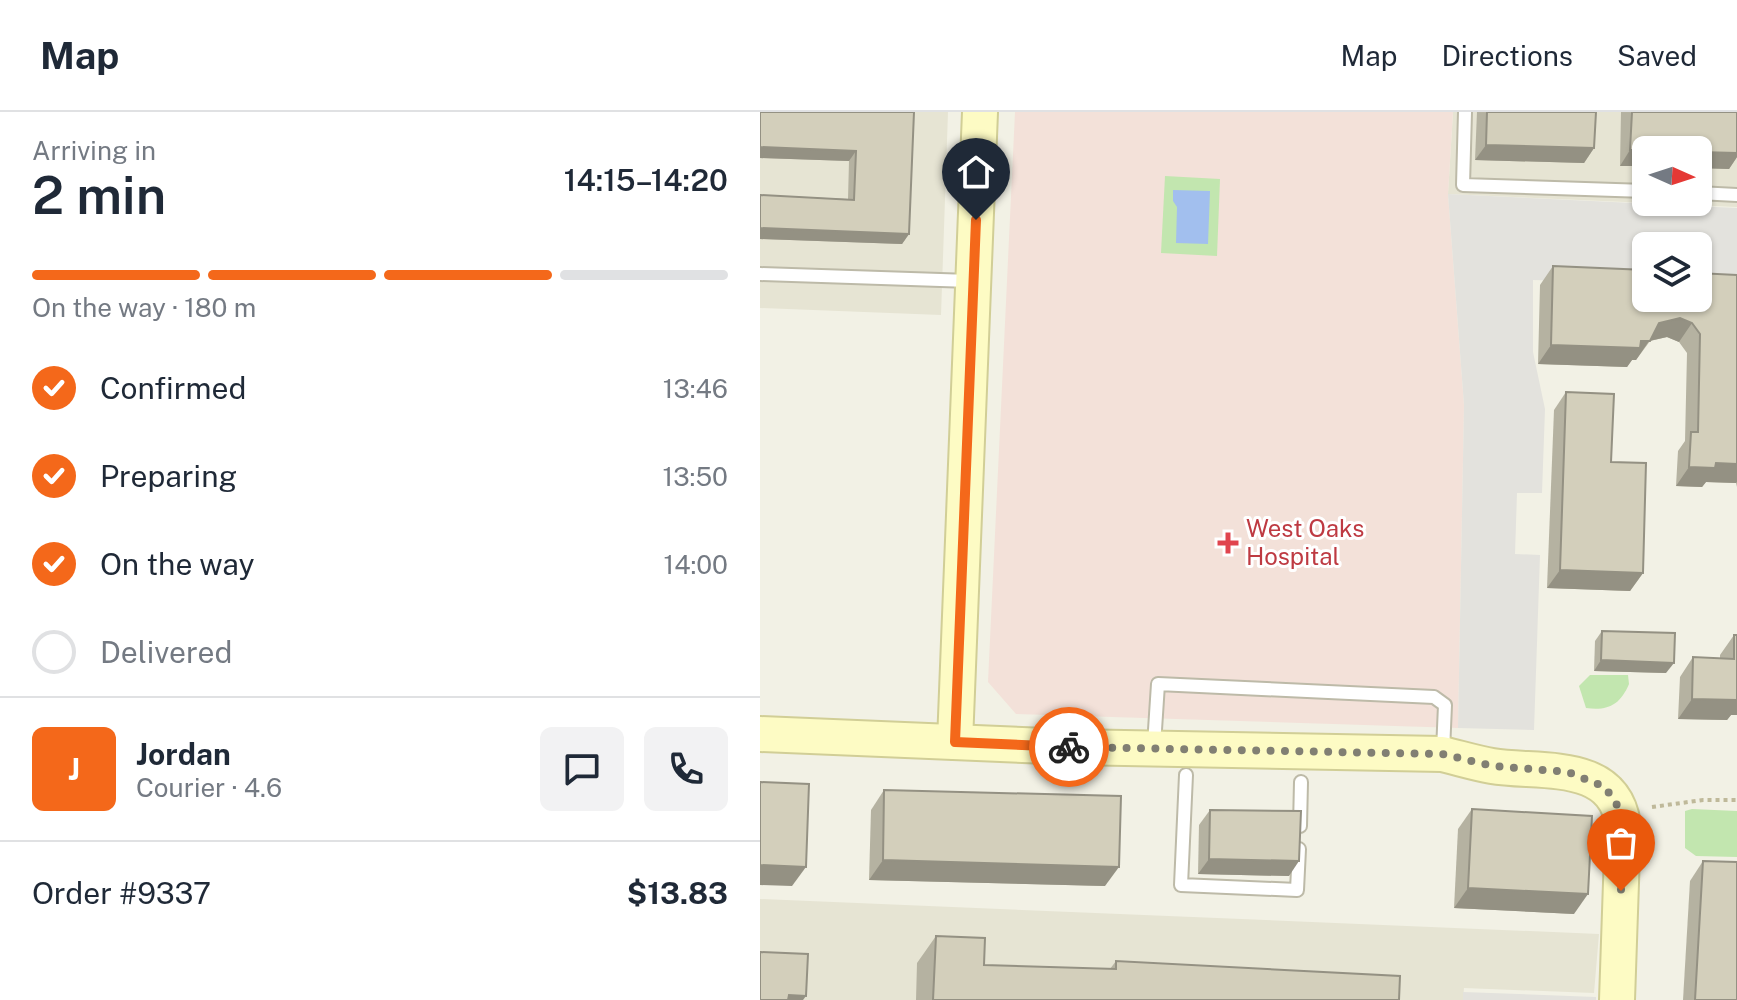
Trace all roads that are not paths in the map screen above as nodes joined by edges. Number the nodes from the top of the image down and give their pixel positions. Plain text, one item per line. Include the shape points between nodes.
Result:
1 (980, 112) edge
2 (1465, 112) edge
3 (1632, 191) edge
4 (1712, 194) edge
5 (1737, 195) edge
6 (760, 274) edge
7 (973, 281) junction
8 (760, 734) edge
9 (955, 742) junction
10 (1154, 749) junction
11 (1442, 754) junction
12 (1186, 775) dead end
13 (1301, 782) dead end
14 (1617, 1000) edge

1 - 7 street
2 - 3 lane via 1463,185
4 - 5 lane
6 - 7 lane
7 - 9 street
8 - 9 street
9 - 10 street
10 - 11 street
10 - 11 lane via 1158,684 1434,697 1445,705
11 - 14 street via 1493,766 1568,772 1605,787 1615,799 1623,824
12 - 13 lane via 1181,885 1297,890

